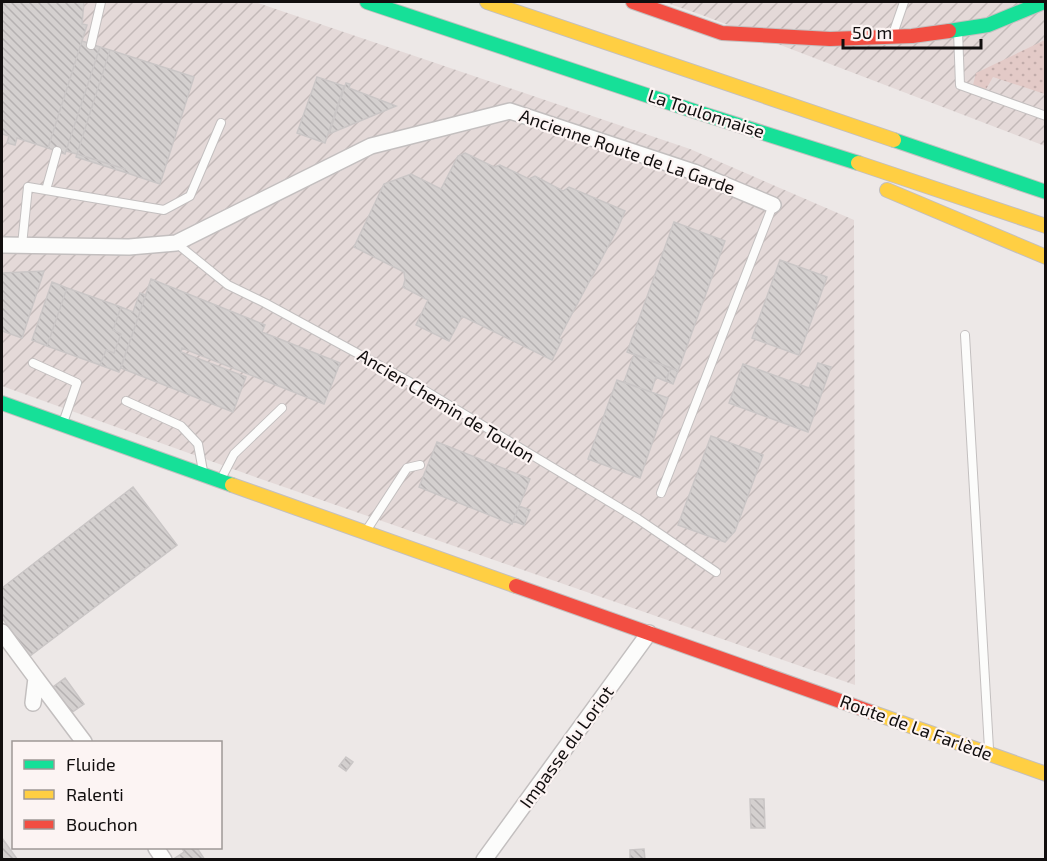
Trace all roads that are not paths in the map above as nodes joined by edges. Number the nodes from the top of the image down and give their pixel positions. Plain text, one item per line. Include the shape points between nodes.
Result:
1 (101, 2) edge
2 (367, 2) edge
3 (487, 2) edge
4 (633, 2) edge
5 (904, 2) edge
6 (1044, 2) edge
7 (958, 29) junction
8 (893, 37) junction
9 (92, 45) dead end
10 (697, 112) junction
11 (1046, 116) edge
12 (221, 123) dead end
13 (57, 151) dead end
14 (46, 190) junction
15 (1046, 192) edge
16 (773, 205) joint
17 (1046, 226) edge
18 (176, 243) junction
19 (2, 245) edge
20 (22, 245) junction
21 (1046, 257) edge
22 (965, 335) dead end
23 (33, 363) dead end
24 (126, 401) dead end
25 (2, 403) edge
26 (282, 408) dead end
27 (62, 425) junction
28 (420, 465) dead end
29 (204, 476) junction
30 (220, 481) junction
31 (661, 493) dead end
32 (365, 533) junction
33 (716, 572) dead end
34 (2, 632) edge
35 (649, 633) junction
36 (36, 678) junction
37 (33, 703) dead end
38 (83, 741) edge
39 (990, 754) junction
40 (1046, 774) edge
41 (484, 860) edge

1 - 9 lane
2 - 10 main road, La Toulonnaise
3 - 15 main road, La Toulonnaise
4 - 8 main road via 722,33 830,39
5 - 8 lane
6 - 7 main road via 988,25
7 - 8 main road
7 - 11 lane via 960,84
10 - 17 main road, La Toulonnaise
10 - 21 main road
12 - 14 lane via 190,196 164,210
13 - 14 lane
14 - 20 lane via 28,187
16 - 18 street, Ancienne Route de La Garde via 694,172 510,111 371,146
16 - 31 lane
18 - 20 street, Ancienne Route de La Garde via 129,247
18 - 33 lane, Ancien Chemin de Toulon via 228,285 419,387 638,519
19 - 20 street, Ancienne Route de La Garde
22 - 39 lane
23 - 27 lane via 77,383
24 - 29 lane via 181,426 198,444
25 - 27 main road, Route de La Farlède
26 - 30 lane via 234,454
27 - 29 main road, Route de La Farlède
28 - 32 lane via 407,468
29 - 30 main road, Route de La Farlède
30 - 32 main road, Route de La Farlède
32 - 35 main road, Route de La Farlède
34 - 36 street
35 - 39 main road, Route de La Farlède
35 - 41 street, Impasse du Loriot
36 - 37 street
36 - 38 street
39 - 40 main road, Route de La Farlède

